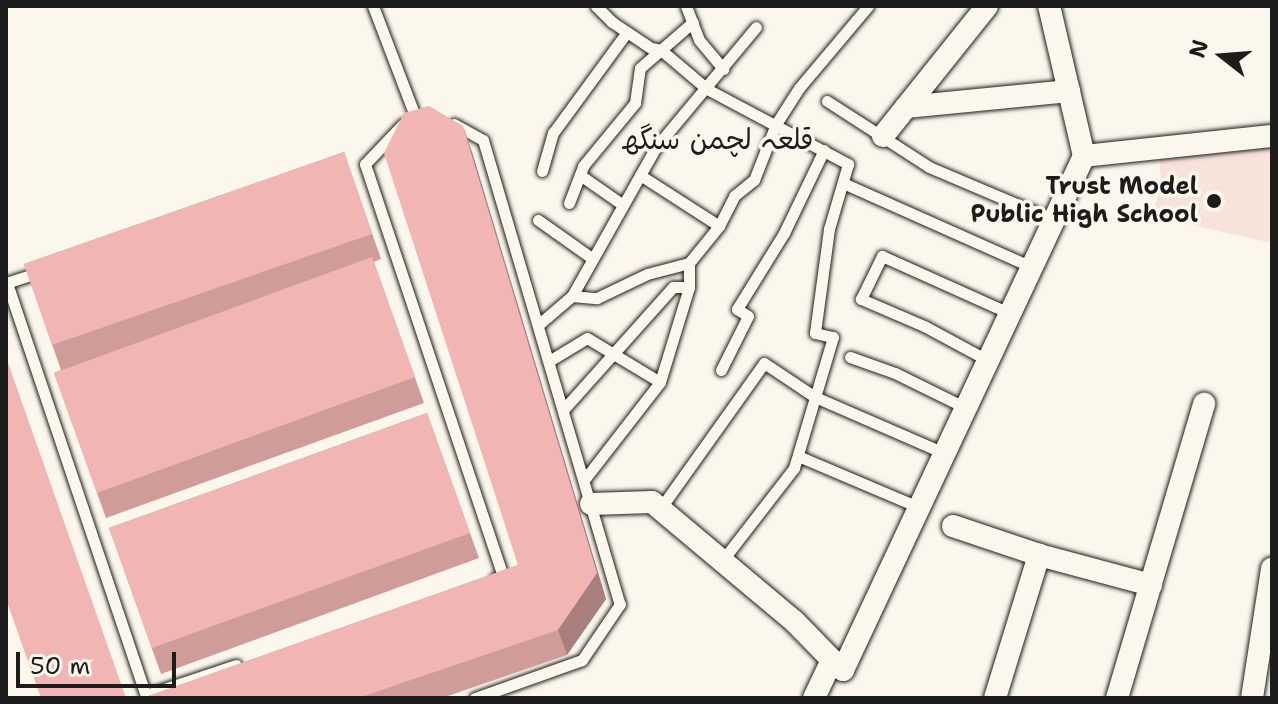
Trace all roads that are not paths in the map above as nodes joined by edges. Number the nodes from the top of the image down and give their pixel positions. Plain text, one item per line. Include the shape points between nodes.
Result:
1 (373, 6) edge
2 (596, 6) edge
3 (686, 6) edge
4 (868, 6) edge
5 (987, 6) edge
6 (1049, 6) edge
7 (693, 22) junction
8 (756, 27) dead end
9 (627, 32) junction
10 (661, 50) junction
11 (723, 69) junction
12 (707, 89) junction
13 (1069, 91) junction
14 (827, 101) dead end
15 (906, 107) junction
16 (429, 119) junction
17 (776, 124) junction
18 (883, 136) junction
19 (1272, 136) edge
20 (824, 150) junction
21 (1084, 156) junction
22 (365, 164) junction
23 (350, 168) edge
24 (542, 171) dead end
25 (580, 175) junction
26 (640, 175) junction
27 (843, 183) junction
28 (569, 203) dead end
29 (623, 205) junction
30 (538, 220) dead end
31 (1056, 221) junction
32 (719, 226) junction
33 (593, 259) junction
34 (689, 263) junction
35 (52, 268) edge
36 (1034, 268) junction
37 (7, 283) edge
38 (689, 287) junction
39 (572, 296) junction
40 (1012, 314) junction
41 (538, 325) junction
42 (615, 355) junction
43 (850, 357) dead end
44 (549, 361) junction
45 (989, 361) junction
46 (721, 370) dead end
47 (660, 382) junction
48 (815, 397) junction
49 (1204, 404) dead end
50 (966, 408) junction
51 (563, 410) junction
52 (944, 453) junction
53 (798, 456) junction
54 (584, 480) junction
55 (591, 504) junction
56 (918, 507) junction
57 (660, 509) junction
58 (953, 526) dead end
59 (1039, 555) junction
60 (721, 563) junction
61 (1272, 569) edge
62 (488, 581) edge
63 (1151, 585) junction
64 (1269, 611) edge
65 (832, 660) junction
66 (250, 661) edge
67 (475, 698) edge
68 (814, 698) edge
69 (995, 698) edge
70 (1117, 698) edge
71 (1252, 698) edge

1 - 16 lane
2 - 9 lane
3 - 7 lane
4 - 17 lane
5 - 15 street
6 - 13 street
7 - 10 lane
7 - 11 lane via 699,40
8 - 11 lane
9 - 10 lane
9 - 24 lane via 553,133
10 - 12 lane
10 - 25 lane via 640,68 635,103
11 - 12 lane
12 - 17 lane
12 - 26 lane via 656,147
13 - 15 street
13 - 21 street
14 - 18 lane
15 - 18 street
16 - 22 lane via 402,124
16 - 41 lane via 483,140
17 - 20 lane
17 - 32 lane via 754,180 734,196
18 - 31 lane via 929,167
19 - 21 street
20 - 27 lane via 848,164
20 - 46 lane via 784,233 737,309 748,316
21 - 31 street
22 - 23 lane
22 - 62 lane via 503,576
25 - 28 lane
25 - 29 lane
26 - 29 lane
26 - 32 lane
27 - 36 lane
27 - 48 lane via 829,229 815,333 833,337
29 - 33 lane
30 - 33 lane
31 - 36 street
32 - 34 lane
33 - 39 lane
34 - 38 lane
34 - 39 lane via 647,274 597,298
35 - 37 lane
36 - 40 street
37 - 66 lane via 146,695
38 - 42 lane via 673,287
38 - 47 lane
39 - 41 lane
40 - 45 street
40 - 45 lane via 882,256 861,299
41 - 44 lane
42 - 44 lane via 587,338
42 - 47 lane
42 - 51 lane
43 - 50 lane
44 - 51 lane
45 - 50 street
47 - 54 lane
48 - 52 lane
48 - 53 lane
48 - 57 lane via 764,363
49 - 63 street
50 - 52 street
51 - 54 lane
52 - 56 street
53 - 56 lane
53 - 60 lane
54 - 55 lane
55 - 57 street via 652,502
55 - 67 lane via 620,604 582,660
56 - 65 street via 843,670
57 - 60 street
58 - 59 street
59 - 63 street
59 - 69 street
60 - 65 street via 794,621
61 - 64 street
63 - 70 street
64 - 71 street
65 - 68 street

